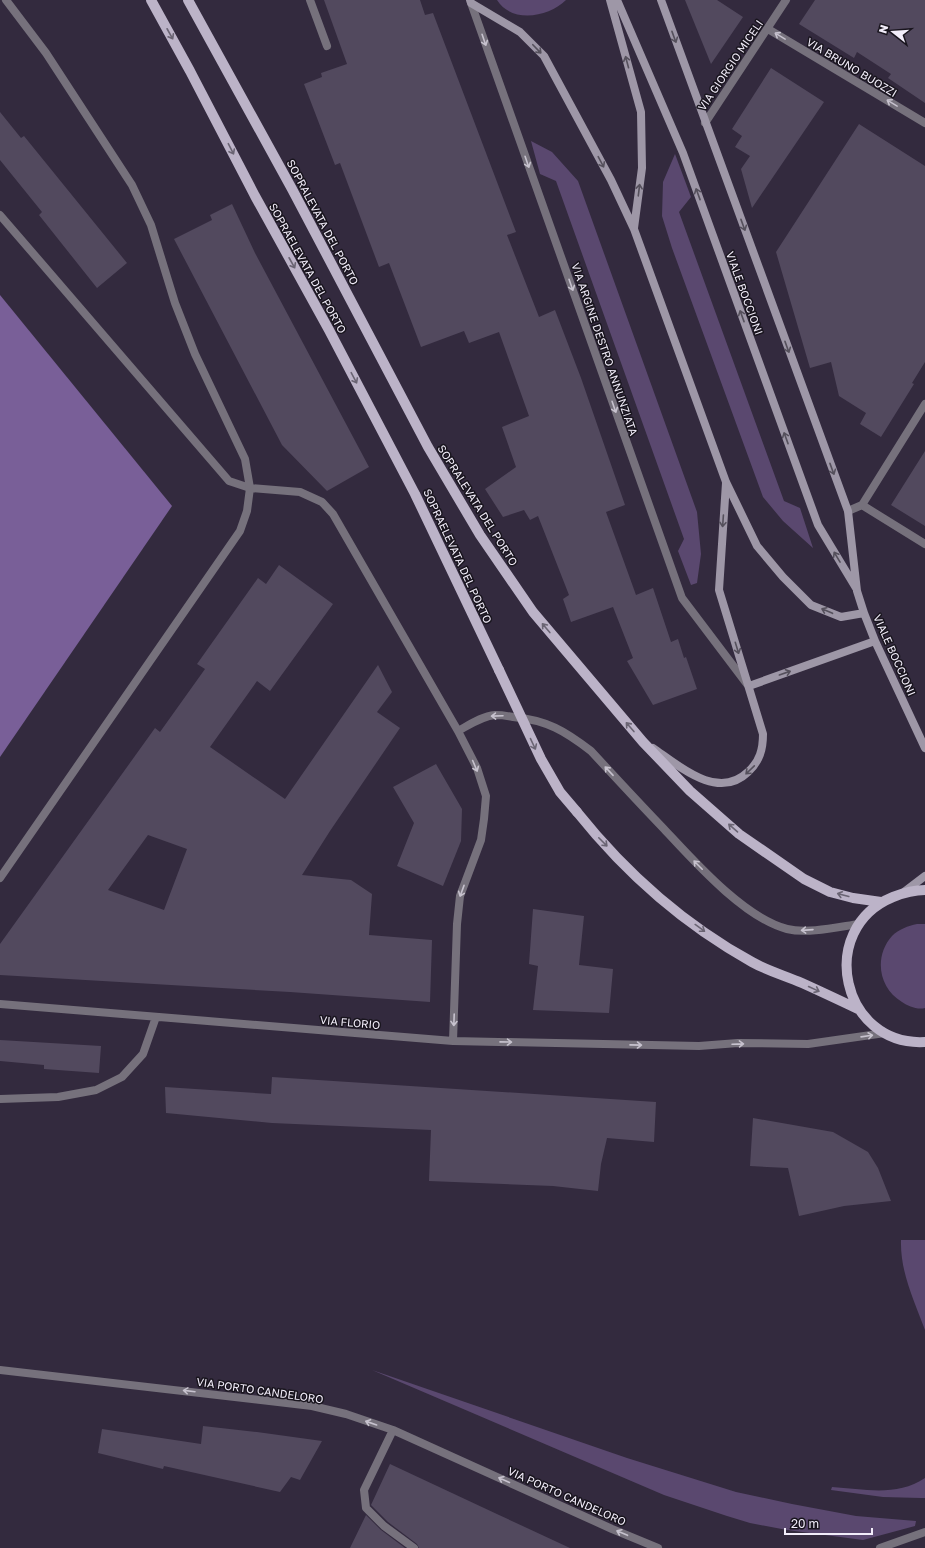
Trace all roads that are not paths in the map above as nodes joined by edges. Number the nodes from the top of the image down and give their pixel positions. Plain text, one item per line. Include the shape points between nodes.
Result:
1 (6, 0) edge
2 (151, 0) edge
3 (188, 0) edge
4 (310, 0) edge
5 (610, 0) edge
6 (617, 0) edge
7 (661, 0) edge
8 (786, 0) edge
9 (471, 2) edge
10 (768, 29) junction
11 (327, 46) dead end
12 (705, 123) junction
13 (925, 123) edge
14 (0, 215) edge
15 (634, 229) junction
16 (925, 404) edge
17 (726, 482) junction
18 (250, 488) junction
19 (862, 505) junction
20 (848, 511) junction
21 (925, 544) edge
22 (857, 591) junction
23 (864, 613) junction
24 (875, 641) junction
25 (748, 686) junction
26 (458, 731) junction
27 (643, 742) junction
28 (925, 748) edge
29 (925, 876) edge
30 (0, 878) edge
31 (925, 890) edge
32 (904, 892) junction
33 (881, 902) junction
34 (859, 924) junction
35 (0, 1004) edge
36 (860, 1010) junction
37 (156, 1017) junction
38 (885, 1033) junction
39 (453, 1041) junction
40 (925, 1042) edge
41 (0, 1100) edge
42 (0, 1370) edge
43 (393, 1430) junction
44 (925, 1532) edge
45 (414, 1548) edge
46 (658, 1548) edge
47 (880, 1548) edge

1 - 18 street via 46,53 132,186 151,226 175,303 195,354 245,459
2 -> 36 main road, SOPRAELEVATA DEL PORTO, bridge via 415,494 541,759 560,792 594,833 640,879 687,919 753,962
27 -> 3 main road, SOPRALEVATA DEL PORTO via 533,612 480,535 428,447 292,189
4 - 11 street
15 -> 5 street via 642,168 640,112
22 -> 6 street, VIALE BOCCIONI via 818,525 683,153
7 -> 12 street, VIALE BOCCIONI
8 - 10 street, VIA GIORGIO MICELI
9 -> 15 street, VIA ARGINE DESTRO ANNUNZIATA via 520,32 544,56 611,180
9 -> 25 street, VIA ARGINE DESTRO ANNUNZIATA via 682,598
10 - 12 street, VIA GIORGIO MICELI
13 -> 10 street, VIA BRUNO BUOZZI
12 -> 20 street, VIALE BOCCIONI
14 - 18 street via 229,480
15 - 17 street, VIA ARGINE DESTRO ANNUNZIATA
16 - 19 street
23 -> 17 street, VIA ARGINE DESTRO ANNUNZIATA via 841,617 811,605 757,546
17 -> 25 street, VIA ARGINE DESTRO ANNUNZIATA via 719,590
18 - 26 street via 300,492 322,502 333,514
18 - 30 street via 247,511 240,531
19 - 20 street
19 - 21 street
20 - 22 street, VIALE BOCCIONI
22 - 23 street, VIALE BOCCIONI
23 - 24 street, VIALE BOCCIONI
25 -> 24 street
24 - 28 street, VIALE BOCCIONI
25 -> 27 street, VIA ARGINE DESTRO ANNUNZIATA via 763,734 763,744 754,766 734,781 722,784 709,782
34 -> 26 street via 802,931 787,929 763,919 730,895 699,866 591,751 551,725 529,718 494,715
26 -> 39 street via 477,768 486,796 481,840 460,896
33 -> 27 main road, SOPRALEVATA DEL PORTO via 830,892 804,879 739,834 690,791
29 - 32 street
31 - 32 main road
32 - 33 main road
33 - 34 main road
34 - 36 main road via 851,940 846,975 850,992
35 - 37 street, VIA FLORIO
36 - 38 main road via 872,1024
37 - 39 street, VIA FLORIO
37 - 41 street via 143,1054 122,1077 96,1090 58,1097
39 -> 38 street, VIA FLORIO via 699,1046 808,1044
38 - 40 main road via 916,1043
43 -> 42 street, VIA PORTO CANDELORO via 312,1406
43 - 45 street via 364,1490 366,1508 384,1526
46 -> 43 street, VIA PORTO CANDELORO
44 - 47 street

